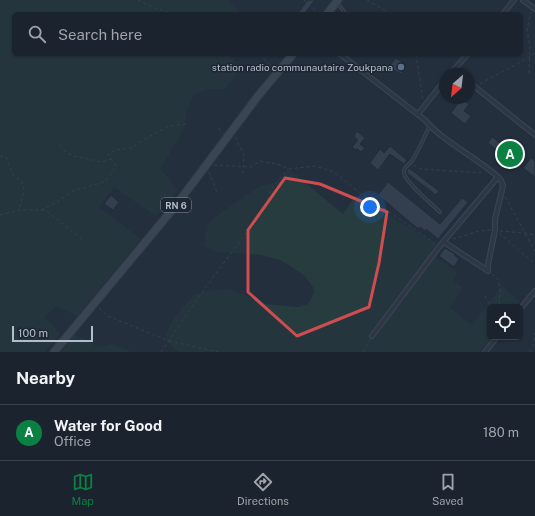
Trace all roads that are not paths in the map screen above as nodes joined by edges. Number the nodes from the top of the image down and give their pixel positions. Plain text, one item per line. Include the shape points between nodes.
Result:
1 (514, 0) edge
2 (523, 0) edge
3 (338, 1) edge
4 (535, 10) edge
5 (329, 12) edge
6 (345, 12) edge
7 (505, 12) edge
8 (291, 56) edge
9 (343, 56) edge
10 (466, 56) edge
11 (456, 68) edge
12 (475, 86) edge
13 (439, 88) edge
14 (418, 114) junction
15 (430, 125) junction
16 (535, 135) edge
17 (496, 175) junction
18 (440, 212) dead end
19 (444, 242) junction
20 (535, 291) edge
21 (523, 305) edge
22 (372, 336) road end
23 (495, 340) edge
24 (54, 352) edge
25 (485, 352) edge

1 - 7 street
2 - 4 street
3 - 5 main road
3 - 6 lane
8 - 24 main road, RN 6 via 177,204
9 - 14 street
10 - 11 street
12 - 16 street
13 - 14 street
14 - 15 street
15 - 17 street
15 - 18 lane via 404,171 410,184
17 - 19 street
17 - 19 street via 503,186 496,212 488,271
19 - 22 street
20 - 21 street
23 - 25 street

